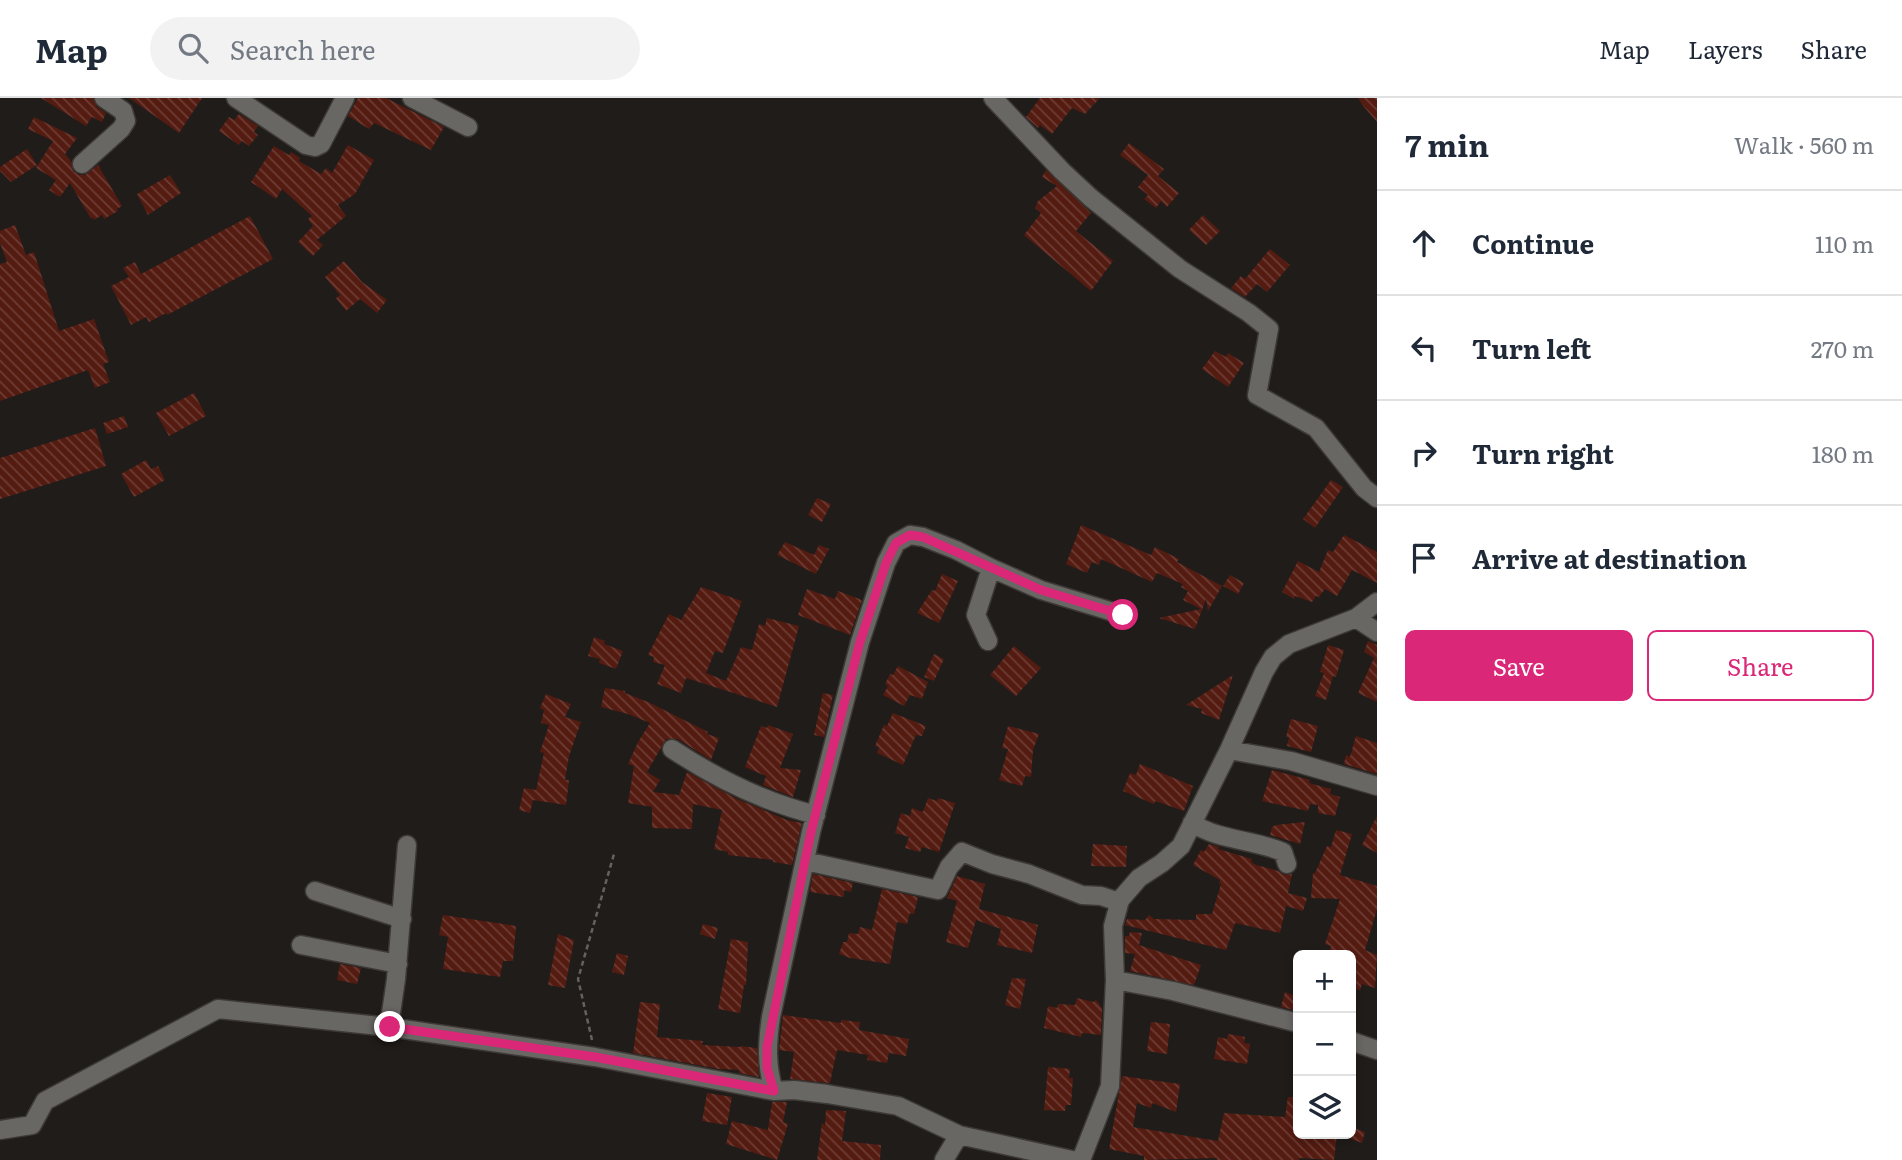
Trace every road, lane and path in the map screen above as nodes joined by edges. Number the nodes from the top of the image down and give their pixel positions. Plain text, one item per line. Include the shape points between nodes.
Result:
1 (104, 98) edge
2 (236, 98) edge
3 (345, 98) edge
4 (412, 98) edge
5 (993, 98) edge
6 (468, 127) dead end
7 (82, 164) dead end
8 (1377, 498) edge
9 (991, 568) junction
10 (1377, 602) edge
11 (1123, 615) dead end
12 (1356, 618) junction
13 (1377, 632) edge
14 (988, 641) dead end
15 (672, 750) dead end
16 (1229, 750) junction
17 (1377, 786) edge
18 (816, 815) junction
19 (1192, 823) junction
20 (407, 845) dead end
21 (614, 854) dead end
22 (805, 861) junction
23 (1287, 864) dead end
24 (316, 891) dead end
25 (1119, 902) junction
26 (402, 919) junction
27 (301, 944) dead end
28 (398, 964) junction
29 (1115, 980) junction
30 (1293, 1022) edge
31 (390, 1027) junction
32 (1356, 1043) edge
33 (1377, 1050) edge
34 (595, 1057) junction
35 (774, 1091) junction
36 (0, 1130) edge
37 (959, 1135) junction
38 (944, 1160) edge
39 (1072, 1160) edge
40 (1081, 1160) edge

1 - 7 street via 123,111 126,121
2 - 3 street via 315,147 321,144
4 - 6 street
5 - 8 street via 1091,198 1180,269 1269,329 1257,395 1315,428
9 - 11 street via 1041,590
9 - 14 street via 976,615
9 - 18 street via 923,537 910,535 896,543 860,642
10 - 12 street
12 - 13 street
12 - 16 street via 1289,643 1273,657
15 - 18 street via 760,798
16 - 17 street via 1291,761
16 - 19 street
18 - 22 street
19 - 23 street via 1222,837 1267,845 1283,852
19 - 25 street via 1181,846 1139,878
20 - 26 street
21 - 34 path via 578,979
22 - 25 street via 938,890 962,852 1082,895
22 - 35 street via 767,1047
24 - 26 street
25 - 29 street via 1113,926
26 - 28 street
27 - 28 street
28 - 31 street
29 - 30 street
29 - 40 street via 1110,1086
31 - 34 street
31 - 36 street via 218,1009 45,1101 32,1125
32 - 33 street
34 - 35 street
35 - 37 street via 898,1106
37 - 38 street
37 - 39 street

